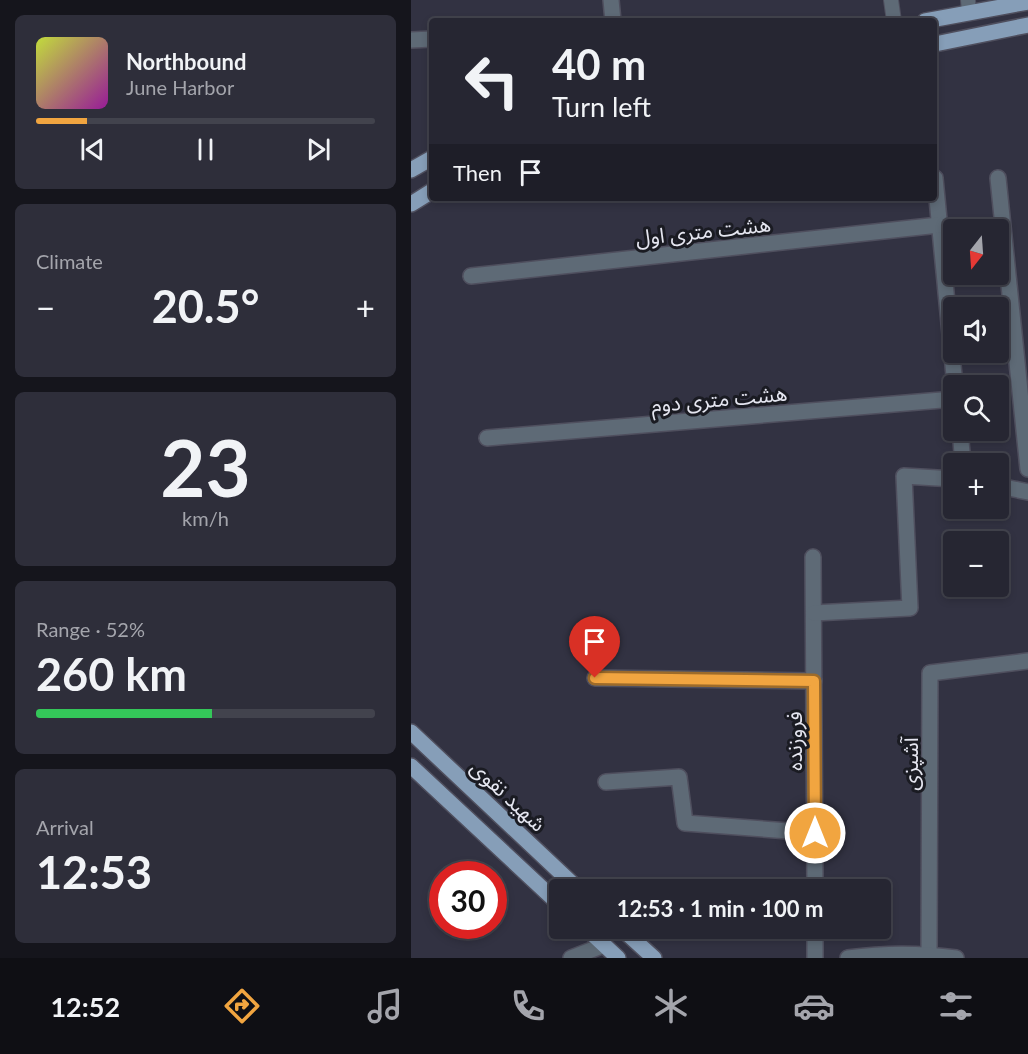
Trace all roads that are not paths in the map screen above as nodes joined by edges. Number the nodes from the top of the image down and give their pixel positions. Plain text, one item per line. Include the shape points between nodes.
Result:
1 (611, 0) edge
2 (891, 0) edge
3 (1028, 2) edge
4 (969, 7) edge
5 (613, 18) edge
6 (894, 18) edge
7 (934, 18) edge
8 (1028, 25) edge
9 (429, 39) edge
10 (411, 40) edge
11 (937, 44) edge
12 (429, 160) edge
13 (411, 170) edge
14 (998, 178) dead end
15 (429, 193) edge
16 (937, 201) edge
17 (411, 204) edge
18 (939, 225) junction
19 (471, 276) dead end
20 (954, 375) edge
21 (943, 400) edge
22 (487, 438) dead end
23 (1028, 469) edge
24 (943, 478) edge
25 (1009, 488) edge
26 (1028, 492) edge
27 (813, 557) dead end
28 (814, 613) junction
29 (1028, 661) edge
30 (595, 678) dead end
31 (814, 681) junction
32 (411, 732) edge
33 (411, 766) edge
34 (606, 782) dead end
35 (815, 833) junction
36 (567, 879) edge
37 (815, 879) edge
38 (549, 895) edge
39 (598, 939) edge
40 (633, 939) edge
41 (815, 939) edge
42 (604, 945) junction
43 (929, 954) junction
44 (571, 958) edge
45 (618, 958) edge
46 (654, 958) edge
47 (815, 958) edge
48 (848, 958) edge
49 (956, 958) edge

1 - 5 street
2 - 6 lane
3 - 4 main road
4 - 7 main road
8 - 11 main road
9 - 10 street
12 - 13 main road
14 - 23 street
15 - 17 main road
16 - 18 street
18 - 19 street, هشت متری اول
18 - 20 street
21 - 22 street, هشت متری دوم
24 - 28 street via 905,476 910,608
25 - 26 street
27 - 28 street, فروزنده
28 - 31 street, فروزنده
29 - 43 street, آشپزی via 930,673
30 - 31 street
31 - 35 street, فروزنده
32 - 36 main road, شهید نقوی
33 - 38 main road
34 - 35 street via 679,777 685,823
35 - 37 street, فروزنده
39 - 42 main road
40 - 46 main road
41 - 47 street
42 - 44 street
42 - 45 main road
43 - 48 street
43 - 49 street

